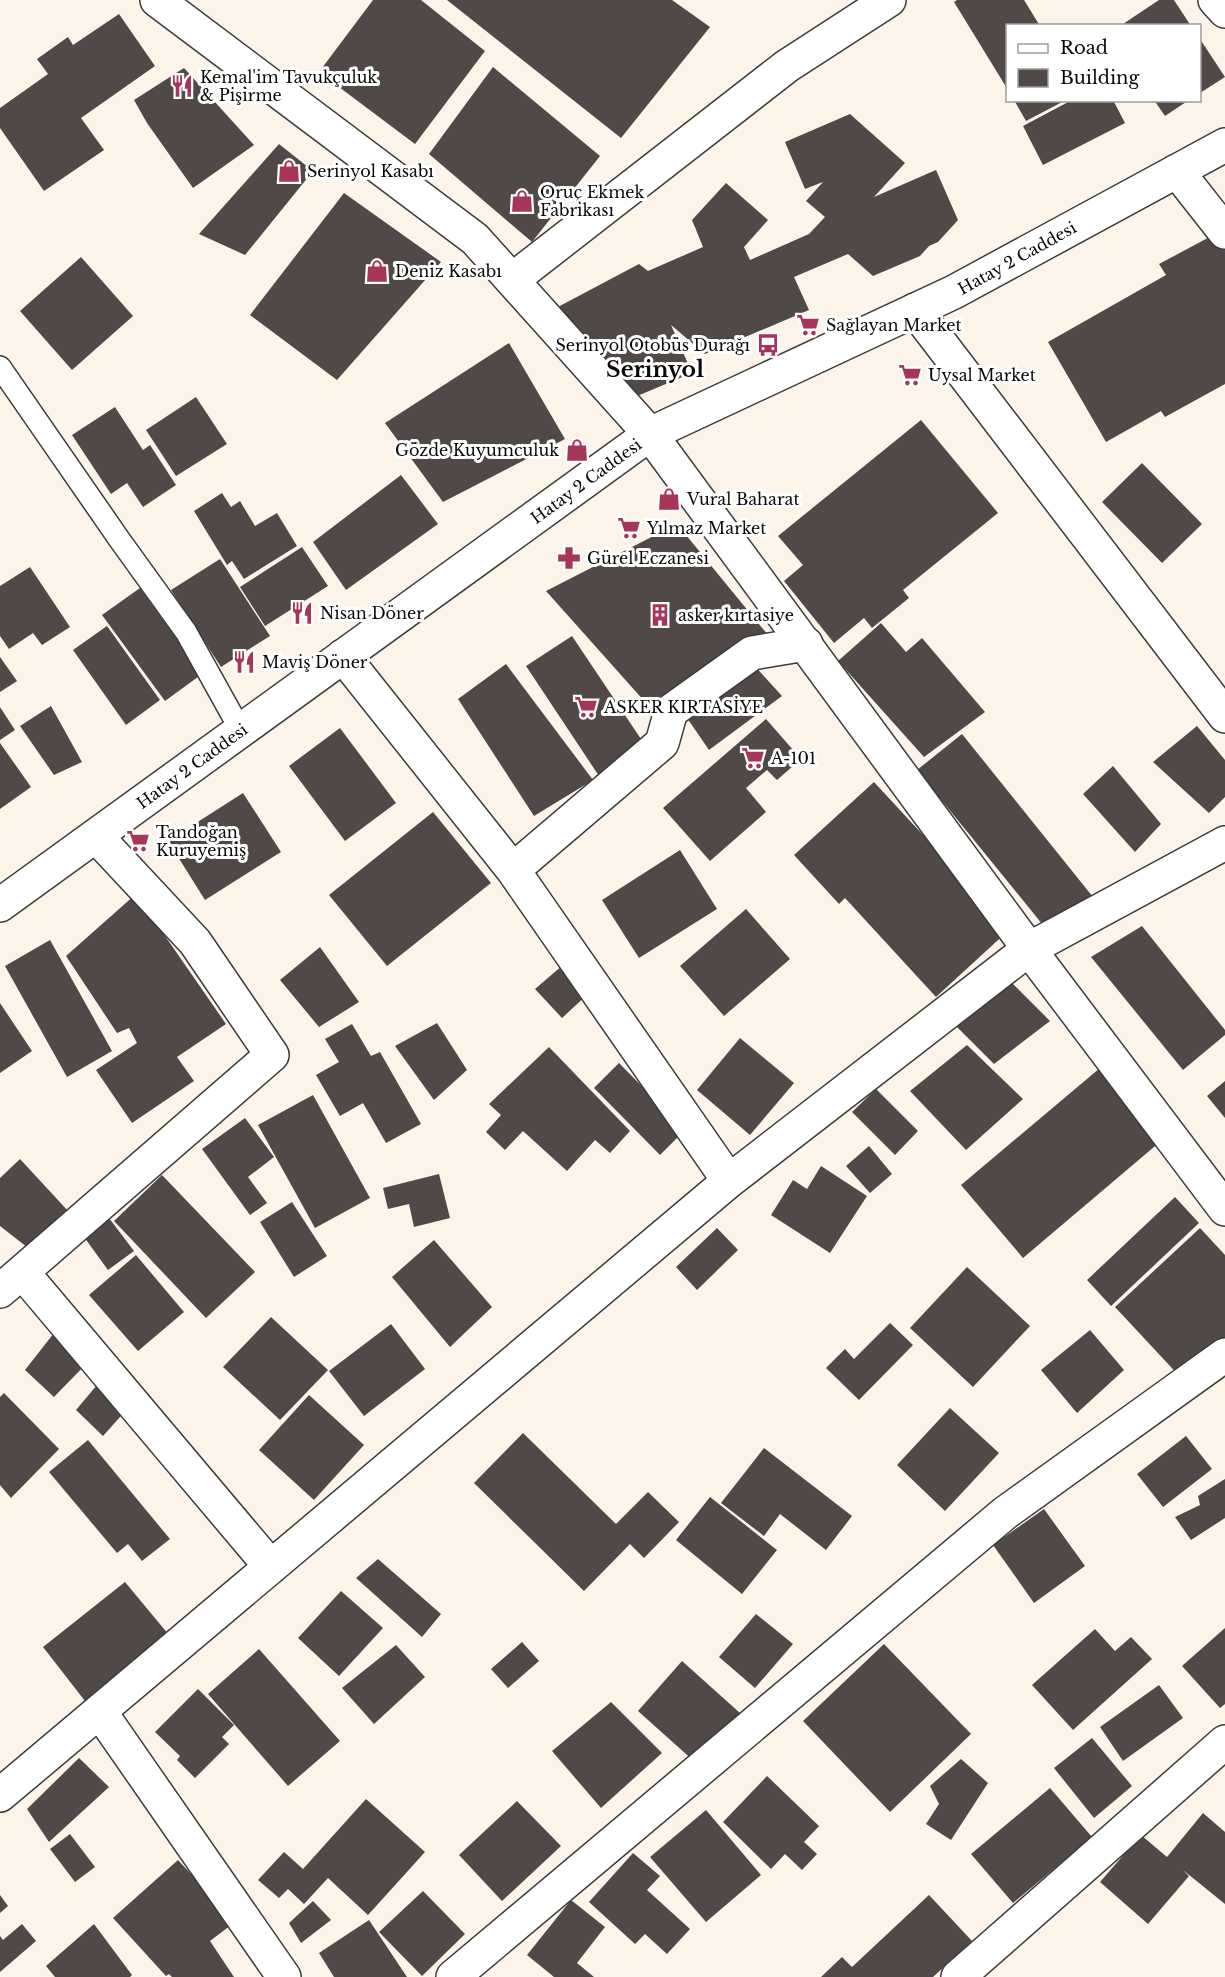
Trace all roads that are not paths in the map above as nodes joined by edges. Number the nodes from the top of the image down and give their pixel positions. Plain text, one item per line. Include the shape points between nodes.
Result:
1 (158, 0) edge
2 (889, 0) edge
3 (1215, 0) edge
4 (1225, 10) edge
5 (1225, 145) edge
6 (1177, 171) junction
7 (1225, 231) edge
8 (512, 280) junction
9 (915, 310) junction
10 (0, 367) edge
11 (650, 434) junction
12 (806, 644) junction
13 (343, 656) junction
14 (1225, 716) edge
15 (241, 731) junction
16 (96, 836) junction
17 (1225, 843) edge
18 (513, 870) junction
19 (1, 901) edge
20 (1029, 949) junction
21 (729, 1181) junction
22 (1225, 1209) edge
23 (11, 1282) edge
24 (1225, 1354) edge
25 (271, 1567) junction
26 (100, 1712) junction
27 (1225, 1742) edge
28 (0, 1795) edge
29 (284, 1977) edge
30 (453, 1977) edge
31 (958, 1977) edge

1 - 8 street via 475,239
2 - 8 street via 787,66
3 - 4 street
5 - 6 street, Hatay 2 Caddesi
6 - 7 street
6 - 9 street, Hatay 2 Caddesi
8 - 11 street
9 - 11 street, Hatay 2 Caddesi
9 - 14 street
10 - 15 lane via 186,632
11 - 12 street
11 - 13 street, Hatay 2 Caddesi
12 - 18 street via 752,653 671,711 662,743
12 - 20 street
13 - 15 street, Hatay 2 Caddesi
13 - 18 street
15 - 16 street, Hatay 2 Caddesi
16 - 19 street, Hatay 2 Caddesi
16 - 23 street via 195,942 272,1055
17 - 20 street
18 - 21 street
20 - 21 street
20 - 22 street
21 - 25 street
23 - 25 street
24 - 30 street via 1005,1513
25 - 26 street
26 - 28 street
26 - 29 street
27 - 31 street

